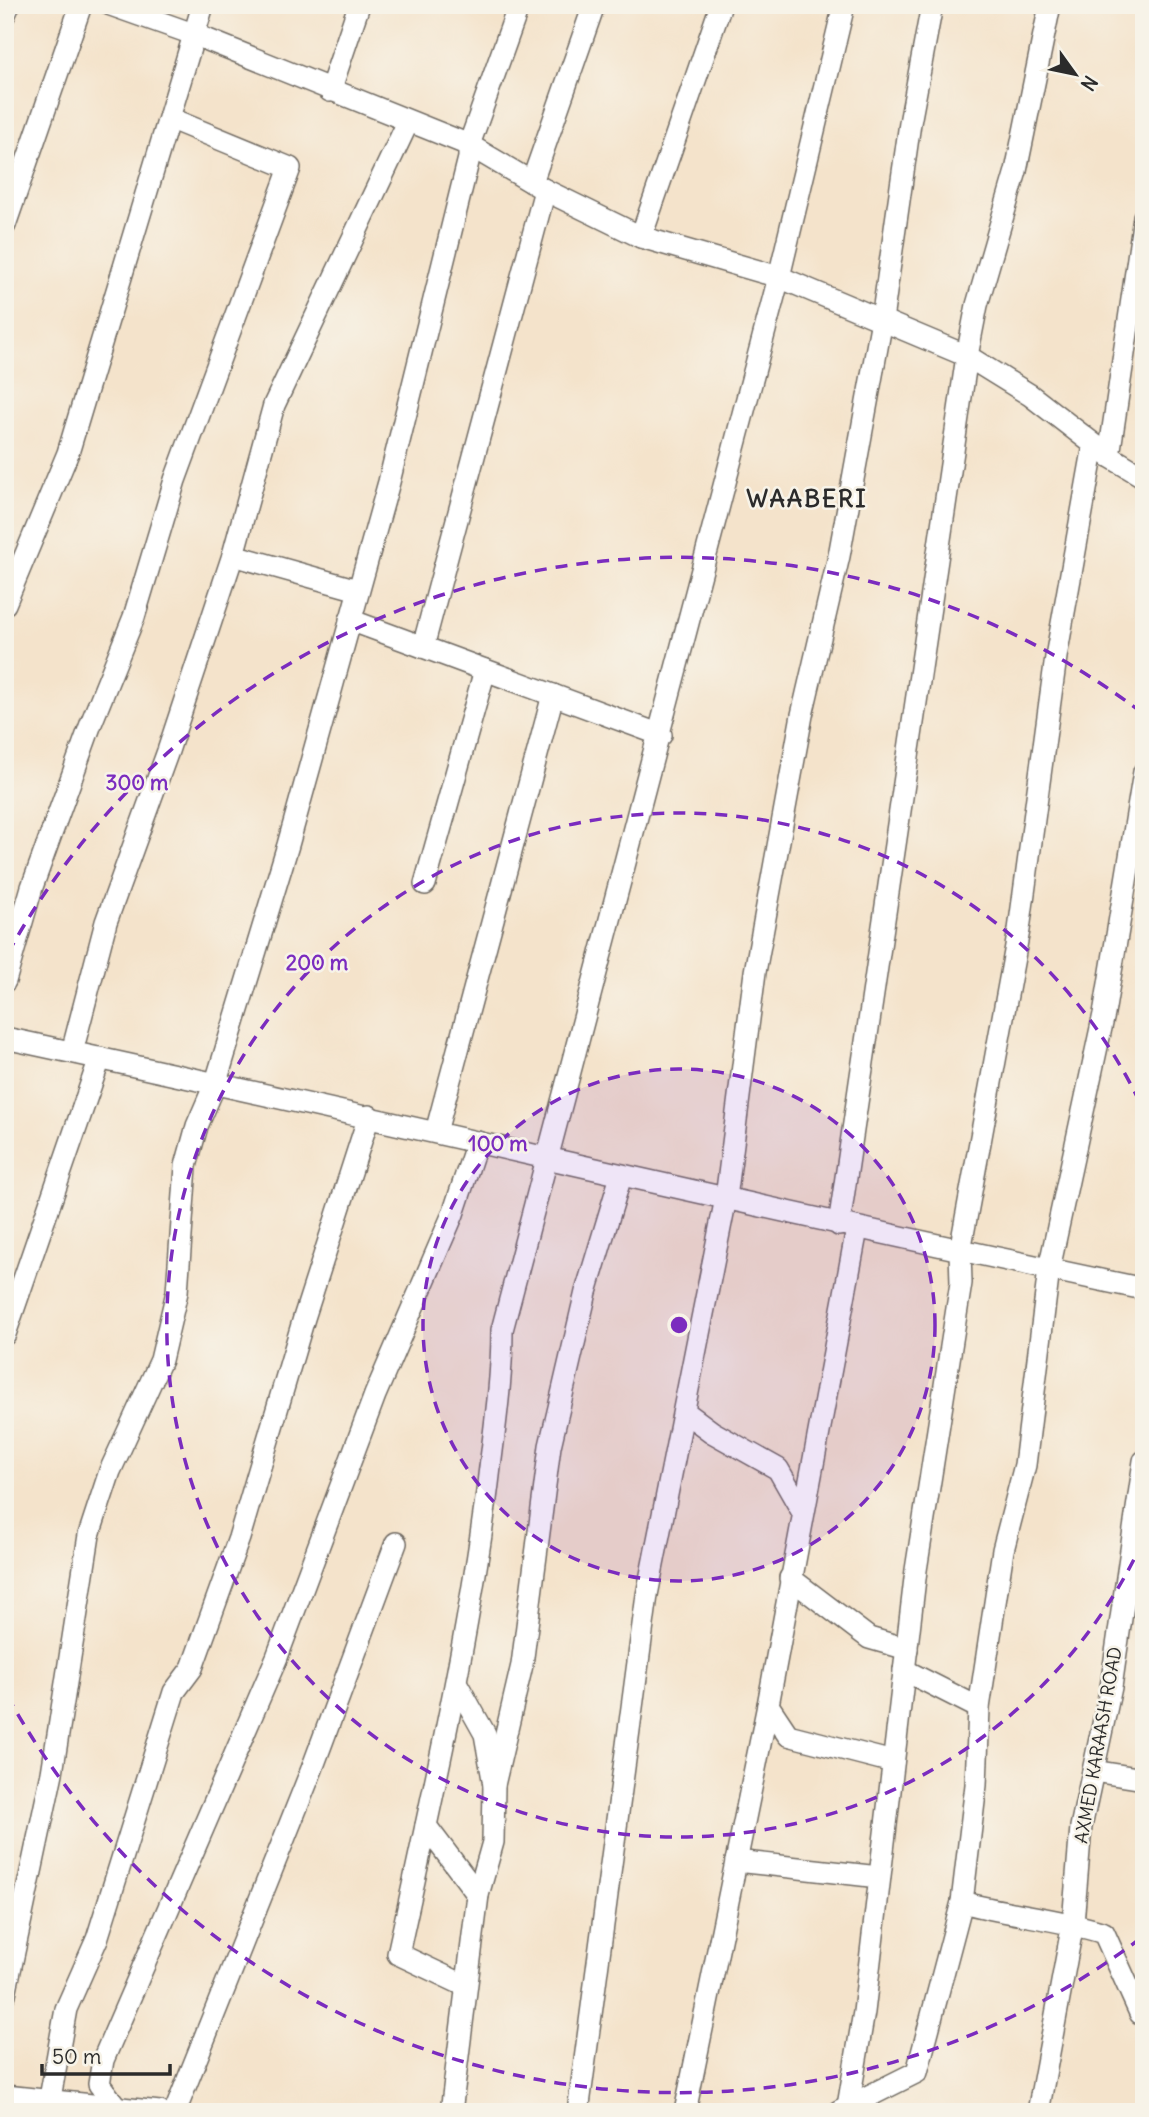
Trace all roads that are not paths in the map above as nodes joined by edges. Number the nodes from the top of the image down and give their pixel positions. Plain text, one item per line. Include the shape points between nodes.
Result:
1 (9, 5) edge
2 (81, 5) edge
3 (111, 5) edge
4 (204, 5) edge
5 (359, 5) edge
6 (519, 5) edge
7 (594, 5) edge
8 (721, 5) edge
9 (844, 5) edge
10 (932, 5) edge
11 (1050, 5) edge
12 (5, 14) edge
13 (193, 34) junction
14 (330, 91) junction
15 (171, 119) junction
16 (408, 122) junction
17 (469, 145) junction
18 (539, 186) junction
19 (1144, 217) edge
20 (5, 225) edge
21 (641, 237) junction
22 (779, 278) junction
23 (882, 320) junction
24 (967, 356) junction
25 (1102, 451) junction
26 (1144, 477) edge
27 (233, 555) junction
28 (358, 590) junction
29 (5, 604) edge
30 (350, 620) junction
31 (424, 647) junction
32 (485, 670) junction
33 (553, 695) junction
34 (661, 734) junction
35 (1144, 772) edge
36 (425, 884) dead end
37 (5, 981) edge
38 (5, 1038) edge
39 (72, 1052) junction
40 (100, 1058) junction
41 (216, 1082) junction
42 (369, 1116) junction
43 (436, 1132) junction
44 (477, 1142) junction
45 (546, 1157) junction
46 (621, 1177) junction
47 (726, 1198) junction
48 (848, 1227) junction
49 (960, 1251) junction
50 (1049, 1269) junction
51 (1144, 1289) edge
52 (5, 1334) edge
53 (685, 1412) junction
54 (1144, 1461) edge
55 (802, 1511) junction
56 (396, 1543) dead end
57 (790, 1578) junction
58 (905, 1659) junction
59 (457, 1684) junction
60 (768, 1705) junction
61 (979, 1708) junction
62 (892, 1762) junction
63 (1093, 1771) junction
64 (1144, 1779) edge
65 (494, 1785) junction
66 (426, 1826) junction
67 (736, 1861) junction
68 (879, 1877) junction
69 (478, 1895) junction
70 (962, 1902) junction
71 (1073, 1923) junction
72 (466, 1986) junction
73 (5, 1994) edge
74 (1144, 2013) edge
75 (5, 2095) edge
76 (50, 2098) junction
77 (82, 2108) edge
78 (118, 2110) edge
79 (844, 2110) edge
80 (160, 2112) edge
81 (175, 2112) edge
82 (451, 2112) edge
83 (579, 2112) edge
84 (685, 2112) edge
85 (1038, 2112) edge

1 - 12 street
2 - 20 street
3 - 13 street
4 - 13 street
5 - 14 street
6 - 17 street
7 - 18 street
8 - 21 street
9 - 22 street
10 - 23 street
11 - 24 street via 1016,171 980,292
13 - 14 street
13 - 15 street
14 - 16 street
15 - 29 street via 68,453
15 - 37 street via 290,168 175,480 134,617 32,887
16 - 17 street
16 - 27 street via 274,405
17 - 18 street
17 - 28 street via 389,482
18 - 21 street
18 - 31 street
19 - 25 street
21 - 22 street
22 - 23 street
22 - 34 street
23 - 24 street
23 - 47 street via 755,972
24 - 25 street via 1030,395
24 - 48 street
25 - 26 street
25 - 49 street via 1056,657 1018,930
27 - 28 street
27 - 39 street via 106,922
28 - 30 street
30 - 31 street
30 - 41 street
31 - 32 street
32 - 33 street
32 - 36 street
33 - 34 street
33 - 43 street
34 - 45 street
35 - 50 street via 1104,1014
38 - 39 street
39 - 40 street
40 - 41 street
40 - 52 street
41 - 42 street
41 - 73 street via 186,1166 177,1292 161,1360 110,1471 89,1535 52,1773
42 - 43 street
42 - 76 street via 239,1538 192,1668 174,1692 97,1939 66,2009
43 - 44 street
44 - 45 street
44 - 78 street via 453,1214 375,1395 276,1657 103,2060 99,2084
45 - 46 street
45 - 59 street via 502,1330 502,1370 480,1549
46 - 47 street
46 - 65 street via 586,1292 550,1446 523,1665
47 - 48 street
47 - 53 street
48 - 49 street
48 - 55 street
49 - 50 street
49 - 58 street via 961,1283
50 - 51 street
50 - 61 street via 1025,1465 1003,1550
53 - 55 street via 712,1433 778,1469
53 - 83 street via 648,1595
54 - 63 street, AXMED KARAASH ROAD via 1111,1687
55 - 57 street
56 - 81 street via 313,1769
57 - 58 street via 869,1638
57 - 60 street
58 - 61 street
58 - 62 street
59 - 65 street via 485,1734
59 - 66 street
60 - 62 street via 788,1735
60 - 67 street
61 - 70 street via 976,1785
62 - 68 street
63 - 64 street
63 - 71 street, AXMED KARAASH ROAD via 1080,1827
65 - 69 street via 493,1842
66 - 69 street
66 - 72 street via 398,1954
67 - 68 street
67 - 84 street
68 - 79 street via 864,2012
69 - 72 street
70 - 71 street
70 - 79 street via 917,2072
71 - 74 street via 1104,1933 1140,2013
71 - 85 street, AXMED KARAASH ROAD
72 - 82 street
75 - 76 street
76 - 77 street
77 - 78 street
78 - 80 street

